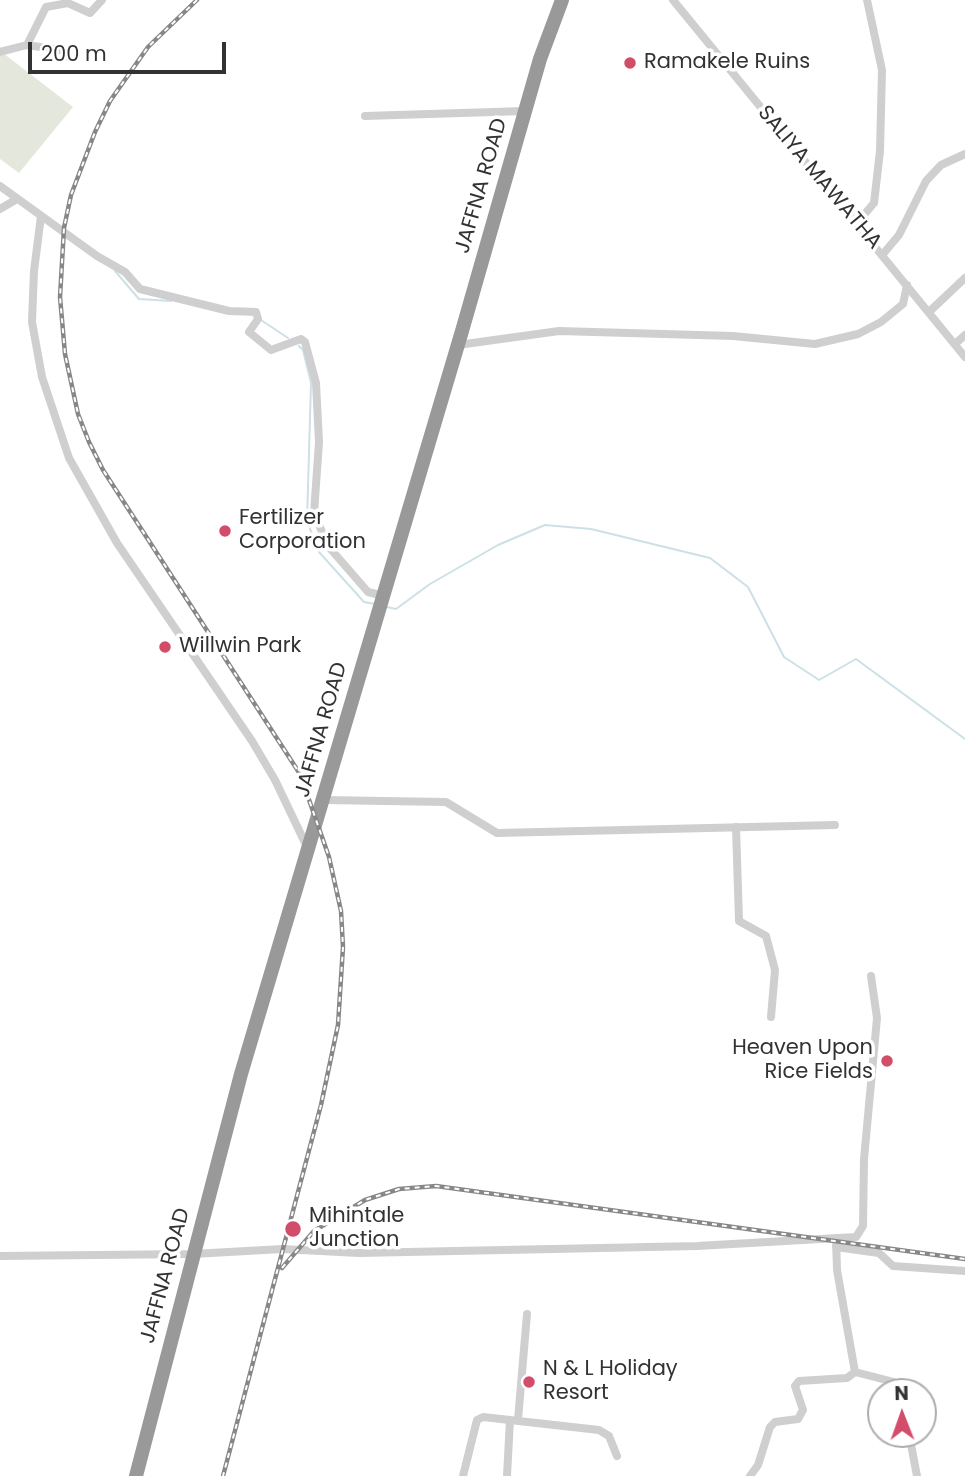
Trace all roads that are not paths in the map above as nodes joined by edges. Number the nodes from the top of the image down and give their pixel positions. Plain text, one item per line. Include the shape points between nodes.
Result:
1 (102, 0) edge
2 (562, 0) edge
3 (673, 0) edge
4 (867, 0) edge
5 (27, 46) junction
6 (0, 52) edge
7 (57, 52) dead end
8 (525, 111) junction
9 (365, 116) dead end
10 (965, 154) edge
11 (0, 186) edge
12 (18, 199) junction
13 (0, 209) edge
14 (41, 216) junction
15 (857, 223) junction
16 (883, 254) junction
17 (965, 278) edge
18 (908, 285) junction
19 (929, 312) junction
20 (965, 335) edge
21 (955, 344) junction
22 (458, 345) junction
23 (965, 357) edge
24 (381, 603) junction
25 (323, 800) junction
26 (835, 825) dead end
27 (736, 827) junction
28 (308, 850) junction
29 (871, 976) dead end
30 (771, 1017) dead end
31 (836, 1243) junction
32 (193, 1254) junction
33 (0, 1256) edge
34 (965, 1271) edge
35 (527, 1314) dead end
36 (855, 1372) junction
37 (878, 1378) edge
38 (514, 1420) junction
39 (912, 1448) edge
40 (617, 1456) dead end
41 (136, 1476) edge
42 (463, 1476) edge
43 (507, 1476) edge
44 (750, 1476) edge
45 (917, 1476) edge

1 - 5 street via 90,13 68,3 46,7
2 - 8 highway, JAFFNA ROAD
3 - 15 street, SALIYA MAWATHA
4 - 15 street via 882,70 880,151 874,203
5 - 6 street
5 - 7 street
8 - 9 street
8 - 22 highway, JAFFNA ROAD
10 - 16 street via 941,165 926,181 899,234
11 - 12 street
12 - 13 street
12 - 14 street
14 - 24 street via 125,272 140,289 256,312 257,321 248,332 271,350 301,339 305,342 316,383 319,442 314,513 328,546
14 - 28 street via 32,322 42,377 69,458 117,543 252,741
15 - 16 street, SALIYA MAWATHA
16 - 18 street, SALIYA MAWATHA
17 - 19 street
18 - 19 street, SALIYA MAWATHA
18 - 22 street via 903,304 881,322 858,334 814,344 733,336 559,331
19 - 21 street, SALIYA MAWATHA
20 - 21 street
21 - 23 street, SALIYA MAWATHA
22 - 24 highway, JAFFNA ROAD
24 - 25 highway, JAFFNA ROAD
25 - 27 street via 446,802 496,833
25 - 28 highway, JAFFNA ROAD
26 - 27 street
27 - 30 street via 739,920 766,936 775,971
28 - 32 highway, JAFFNA ROAD
29 - 31 street via 877,1018 862,1229 856,1237
31 - 32 street
31 - 34 street via 879,1253 893,1266
31 - 36 street
32 - 33 street
32 - 41 highway, JAFFNA ROAD
35 - 38 street
36 - 37 street
36 - 44 street via 847,1378 799,1381 795,1386 803,1410 798,1419 770,1427
38 - 40 street via 599,1430 609,1436
38 - 42 street via 477,1420
38 - 43 street
39 - 45 street

